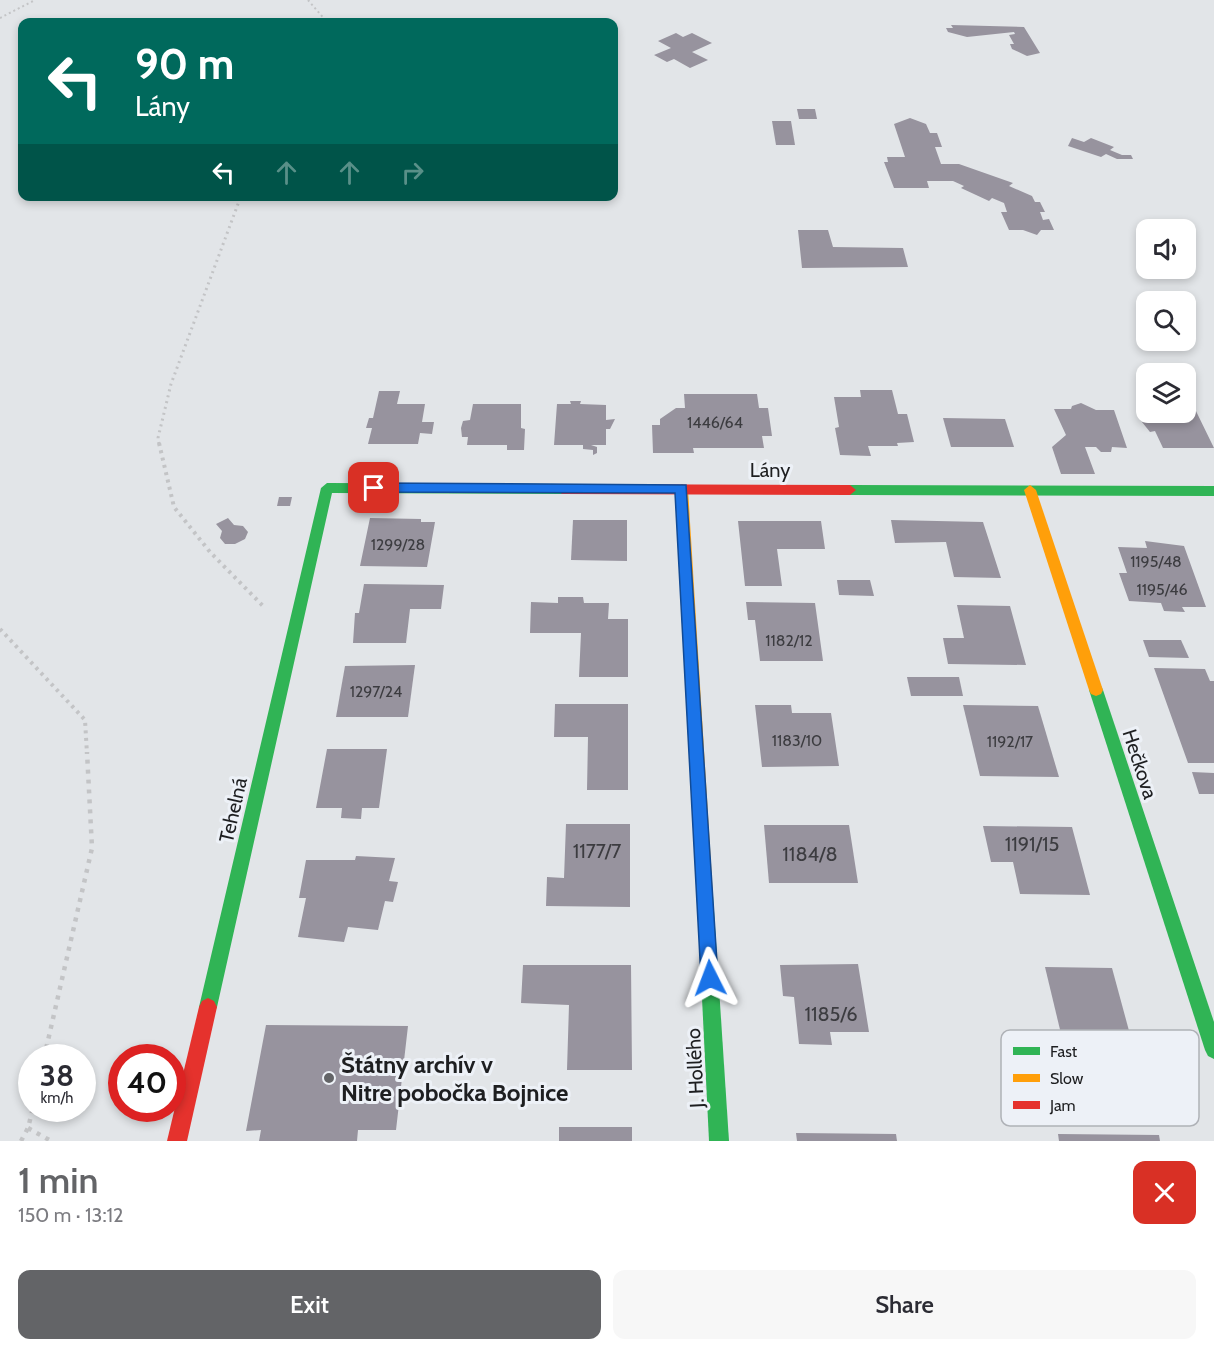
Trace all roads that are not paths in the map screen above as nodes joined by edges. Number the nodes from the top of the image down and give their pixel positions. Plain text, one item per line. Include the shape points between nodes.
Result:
1 (327, 488) joint
2 (682, 489) junction
3 (1030, 490) junction
4 (1214, 491) edge
5 (1214, 1050) edge
6 (177, 1141) edge
7 (719, 1141) edge

1 - 2 street, Lány
1 - 6 street, Tehelná
2 - 3 street, Lány
2 - 7 street, J. Hollého
3 - 4 street, Lány
3 - 5 street, Hečkova

